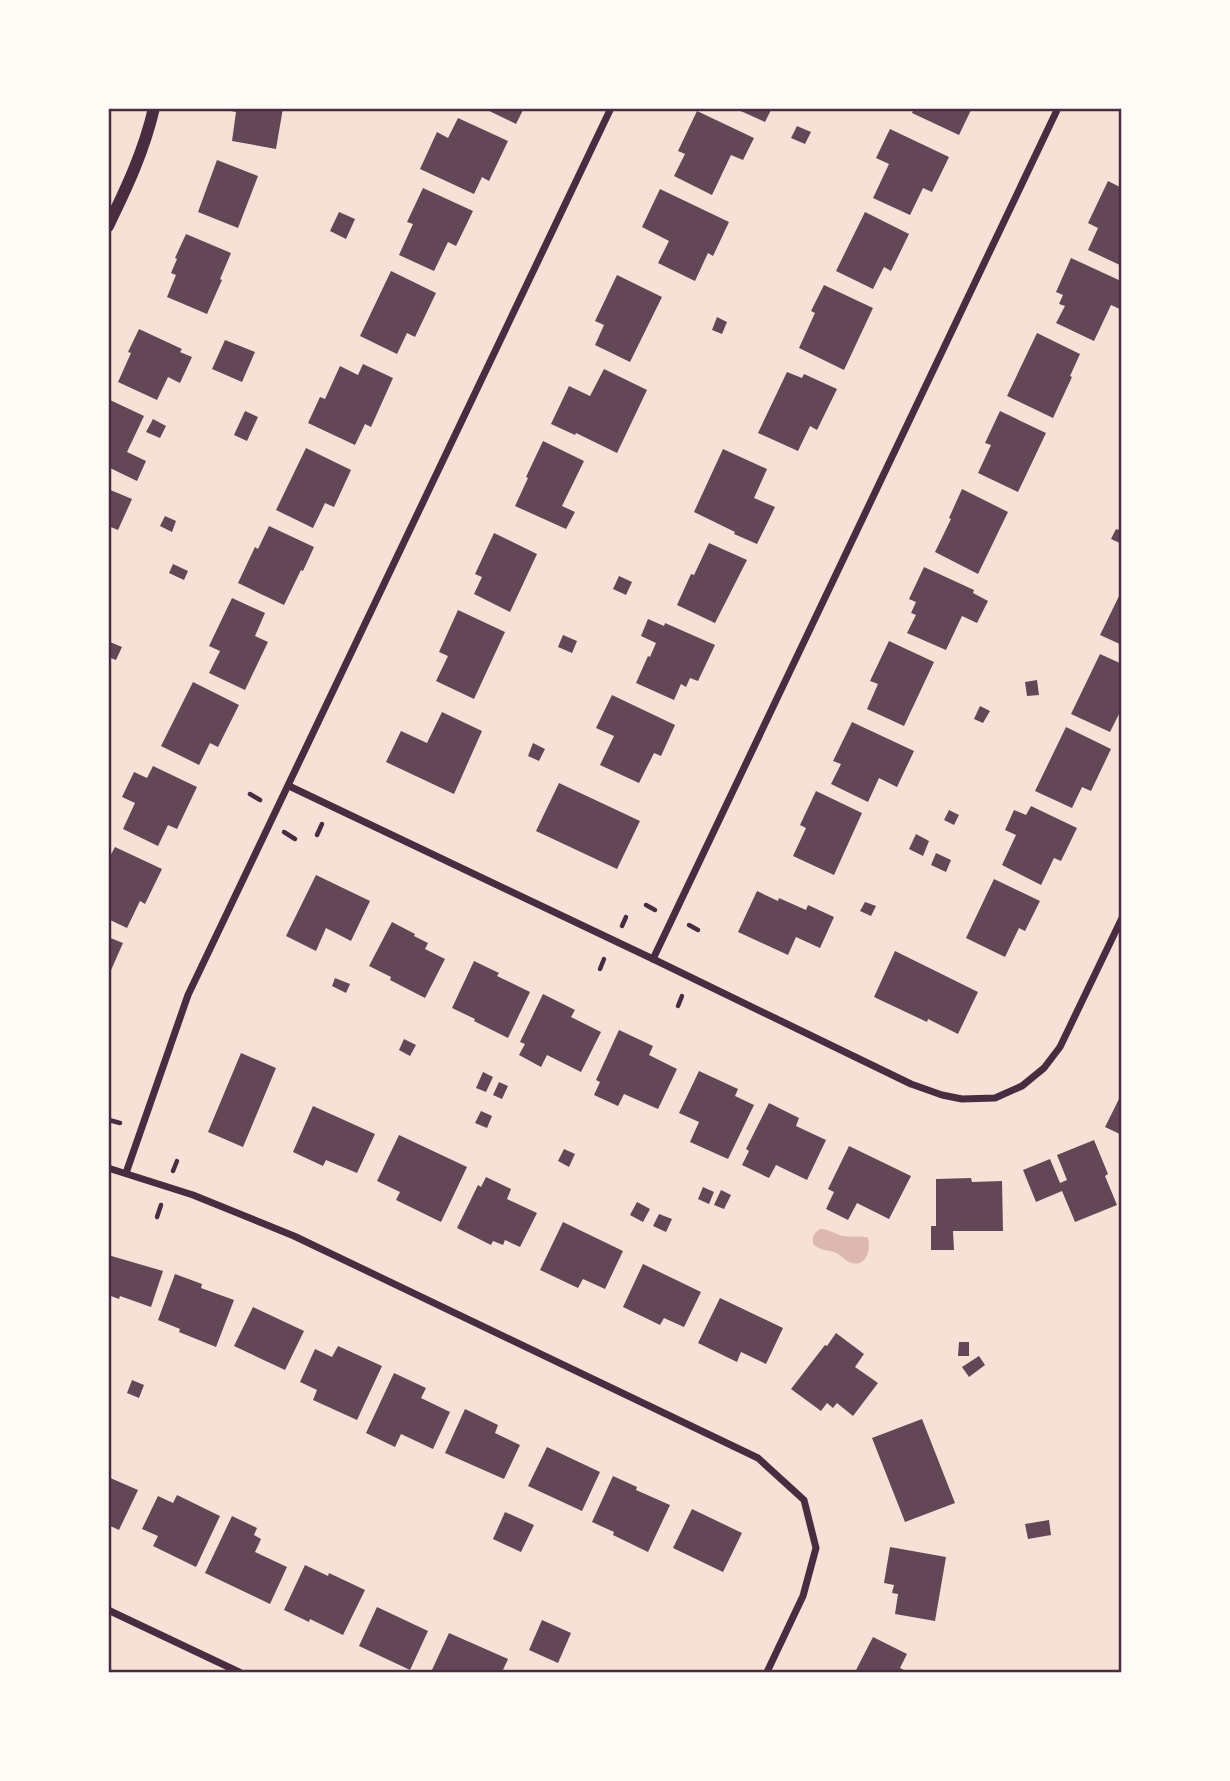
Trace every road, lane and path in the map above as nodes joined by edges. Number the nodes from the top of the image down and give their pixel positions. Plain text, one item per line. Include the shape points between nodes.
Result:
1 (154, 108) edge
2 (611, 108) edge
3 (1058, 108) edge
4 (108, 226) edge
5 (289, 786) junction
6 (250, 794) dead end
7 (260, 800) dead end
8 (322, 824) dead end
9 (284, 831) dead end
10 (317, 835) dead end
11 (295, 839) dead end
12 (646, 905) dead end
13 (655, 911) dead end
14 (1122, 918) edge
15 (688, 924) dead end
16 (698, 930) dead end
17 (604, 959) dead end
18 (653, 959) junction
19 (600, 969) dead end
20 (682, 996) dead end
21 (678, 1006) dead end
22 (109, 1120) edge
23 (120, 1123) dead end
24 (177, 1161) dead end
25 (108, 1168) edge
26 (173, 1172) dead end
27 (126, 1173) junction
28 (161, 1205) dead end
29 (157, 1217) dead end
30 (108, 1610) edge
31 (239, 1672) edge
32 (766, 1672) edge

1 - 4 street via 147,139
2 - 5 street
3 - 18 street
5 - 18 street
5 - 27 street via 188,995
6 - 7 path
8 - 10 path
9 - 11 path
12 - 13 path
14 - 18 street via 1060,1046 1044,1068 1022,1086 995,1098 962,1099 911,1084
15 - 16 path
17 - 19 path
20 - 21 path
22 - 23 path
24 - 26 path
25 - 27 street
27 - 32 street via 294,1236 758,1458 804,1500 816,1548 803,1596
28 - 29 path
30 - 31 street

